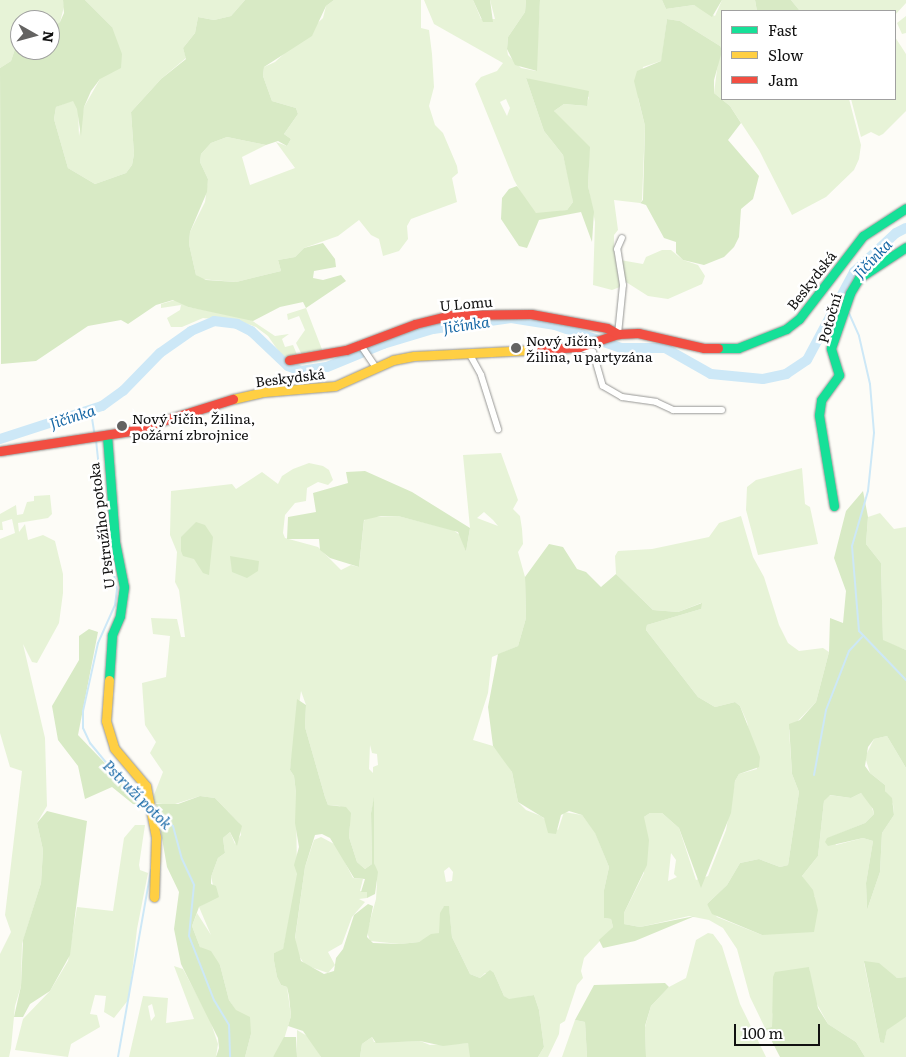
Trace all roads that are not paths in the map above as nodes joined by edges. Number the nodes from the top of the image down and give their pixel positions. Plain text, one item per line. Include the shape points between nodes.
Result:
1 (906, 208) edge
2 (622, 238) dead end
3 (906, 247) edge
4 (614, 335) junction
5 (360, 344) junction
6 (581, 346) junction
7 (469, 353) junction
8 (289, 360) dead end
9 (376, 368) junction
10 (722, 410) dead end
11 (498, 430) dead end
12 (104, 436) junction
13 (0, 450) edge
14 (834, 506) dead end
15 (154, 897) dead end

1 - 4 street, Beskydská via 863,236 809,309 786,329 766,338 738,348 719,349 698,347 657,335
2 - 4 street via 617,249 623,285
3 - 14 street, Potoční via 859,278 850,293 831,348 839,375 822,400 819,415
4 - 5 street, U Lomu via 607,328 531,314 450,315
4 - 6 street, Beskydská
5 - 8 street, U Lomu via 346,350
5 - 9 street
6 - 7 street, Beskydská
6 - 10 street via 593,352 603,386 622,396 656,402 673,410
7 - 9 street, Beskydská via 414,356
7 - 11 street via 481,375
9 - 12 street, Beskydská via 335,386 264,392
12 - 13 street, Beskydská
12 - 15 street, U Pstružího potoka via 114,534 124,587 120,616 112,635 106,721 114,748 146,786 156,837

